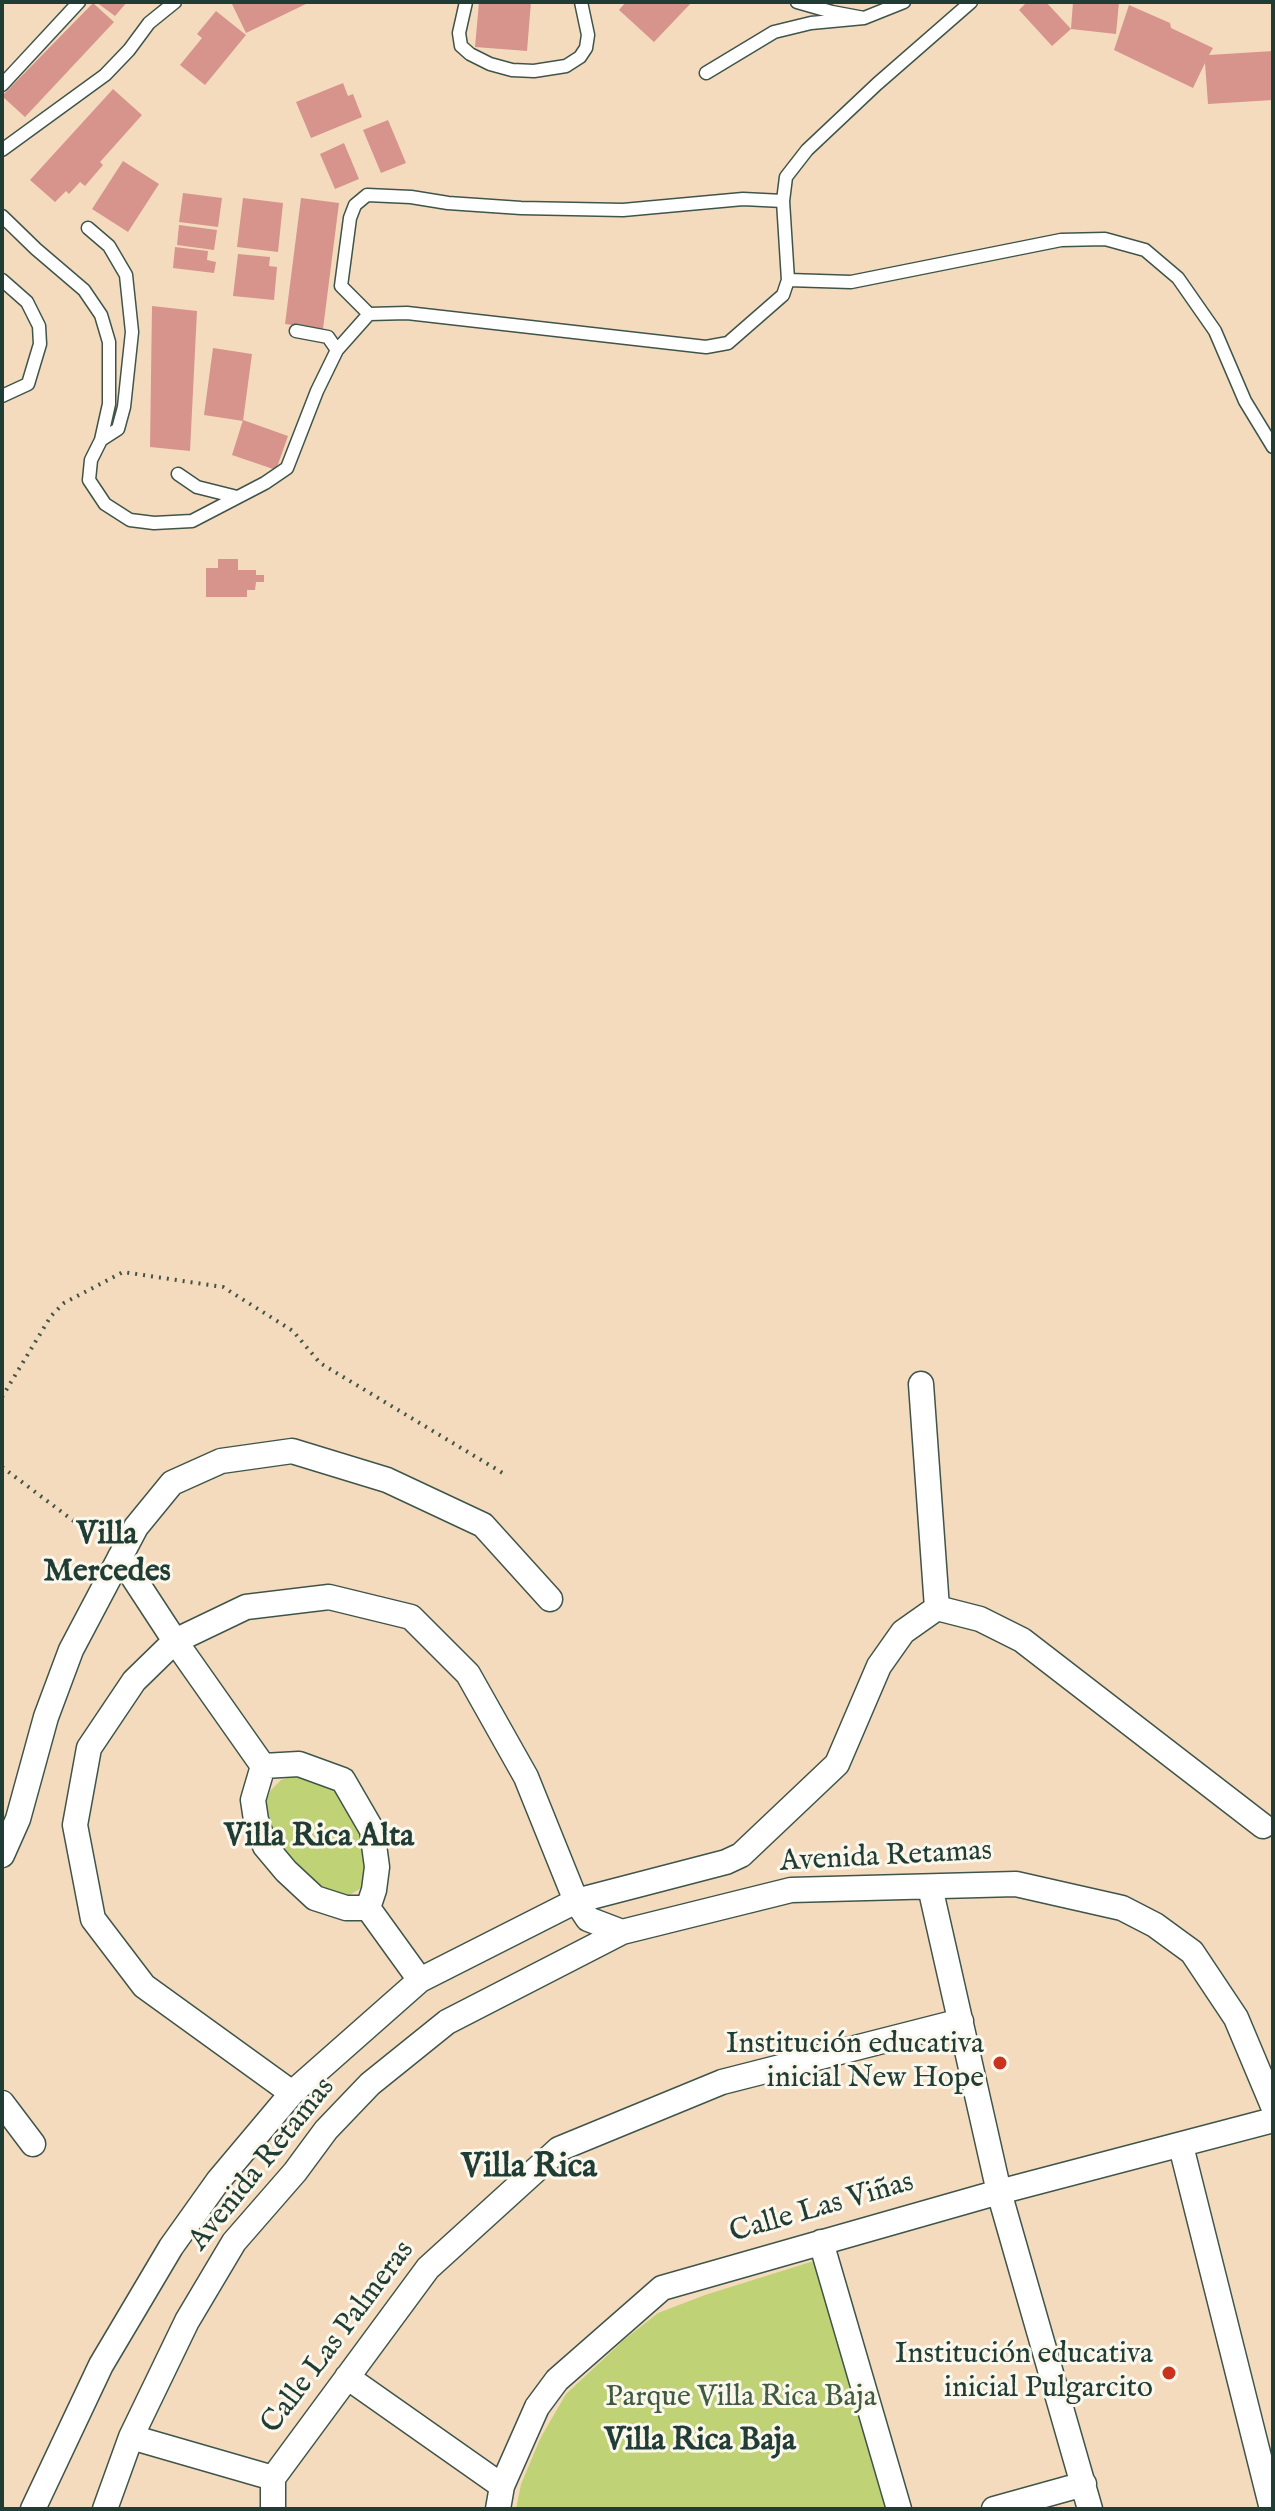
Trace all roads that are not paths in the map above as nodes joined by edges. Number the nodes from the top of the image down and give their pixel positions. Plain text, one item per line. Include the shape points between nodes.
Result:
1 (79, 2) edge
2 (175, 2) edge
3 (466, 2) edge
4 (581, 2) edge
5 (797, 2) edge
6 (904, 2) edge
7 (971, 2) edge
8 (864, 18) junction
9 (706, 73) dead end
10 (2, 85) edge
11 (2, 150) edge
12 (783, 201) junction
13 (2, 216) edge
14 (88, 228) dead end
15 (2, 280) edge
16 (788, 280) junction
17 (369, 314) junction
18 (296, 331) dead end
19 (337, 350) junction
20 (2, 396) edge
21 (101, 440) junction
22 (1273, 447) edge
23 (178, 474) dead end
24 (237, 497) junction
25 (921, 1384) dead end
26 (120, 1557) junction
27 (550, 1599) dead end
28 (937, 1608) junction
29 (175, 1641) junction
30 (263, 1766) junction
31 (1263, 1826) dead end
32 (2, 1855) edge
33 (930, 1887) junction
34 (576, 1901) junction
35 (368, 1908) junction
36 (622, 1932) junction
37 (420, 1980) junction
38 (961, 2021) junction
39 (292, 2093) junction
40 (2, 2103) edge
41 (1273, 2106) edge
42 (1273, 2120) edge
43 (33, 2144) dead end
44 (1181, 2146) junction
45 (999, 2192) junction
46 (821, 2242) junction
47 (347, 2377) junction
48 (131, 2437) junction
49 (273, 2478) junction
50 (1084, 2484) junction
51 (500, 2498) edge
52 (33, 2509) edge
53 (105, 2509) edge
54 (273, 2509) edge
55 (899, 2509) edge
56 (994, 2509) edge
57 (1090, 2509) edge
58 (1272, 2509) edge

1 - 10 lane
2 - 11 lane via 149,23 105,75
3 - 4 lane via 461,46 490,64 534,71 566,66 580,57 588,35
5 - 8 lane
6 - 8 lane
7 - 12 lane via 807,150 786,177
8 - 9 lane via 774,32
12 - 16 lane
12 - 17 lane via 743,199 623,210 367,195 350,218 341,286
13 - 21 lane via 84,290 101,315 111,368
14 - 21 lane via 109,246 126,275 132,332 118,429
15 - 20 lane via 27,302 39,326 40,344 28,384
16 - 17 lane via 783,295 748,328 728,343 706,347 407,313
16 - 22 lane via 851,282 1061,240 1105,239 1145,250 1178,278 1215,331 1245,401
17 - 19 lane
18 - 19 lane via 328,337
19 - 24 lane via 287,468
21 - 24 lane via 89,480 105,504 130,520 192,521
23 - 24 lane via 197,487
25 - 28 street
26 - 27 street via 136,1527 172,1483 221,1461 292,1451 387,1480 483,1525
26 - 29 street
26 - 32 street via 71,1650
28 - 31 street via 980,1619 1022,1640
28 - 34 street via 903,1632 879,1666 837,1764 741,1855
29 - 30 street
29 - 34 street via 246,1607 329,1597 411,1617 468,1674 526,1777
29 - 39 street via 134,1681 89,1748 75,1825 93,1919 144,1986
30 - 35 street via 253,1800 265,1846 315,1898 346,1908
30 - 35 street via 299,1764 343,1780 372,1830 377,1867
33 - 36 street, Avenida Retamas via 791,1890
33 - 38 street
33 - 41 street, Avenida Retamas via 1016,1884 1122,1908 1155,1925 1192,1952 1236,2018
34 - 36 street via 588,1919
34 - 37 street
35 - 37 street
36 - 48 street, Avenida Retamas via 447,2022 370,2084 234,2242 187,2321
37 - 39 street
38 - 45 street
38 - 47 street, Calle Las Palmeras via 722,2082 559,2149 428,2268
39 - 52 street via 171,2247 101,2365
40 - 43 street
42 - 44 street, Calle Las Viñas
44 - 45 street, Calle Las Viñas
44 - 58 street
45 - 46 street, Calle Las Viñas
45 - 50 street
46 - 51 street, Calle Las Viñas via 662,2288 557,2380 537,2407
46 - 55 street
47 - 49 street, Calle Las Palmeras
47 - 51 street
48 - 49 street
48 - 53 street, Avenida Retamas
49 - 54 street, Calle Las Palmeras
50 - 56 street
50 - 57 street

